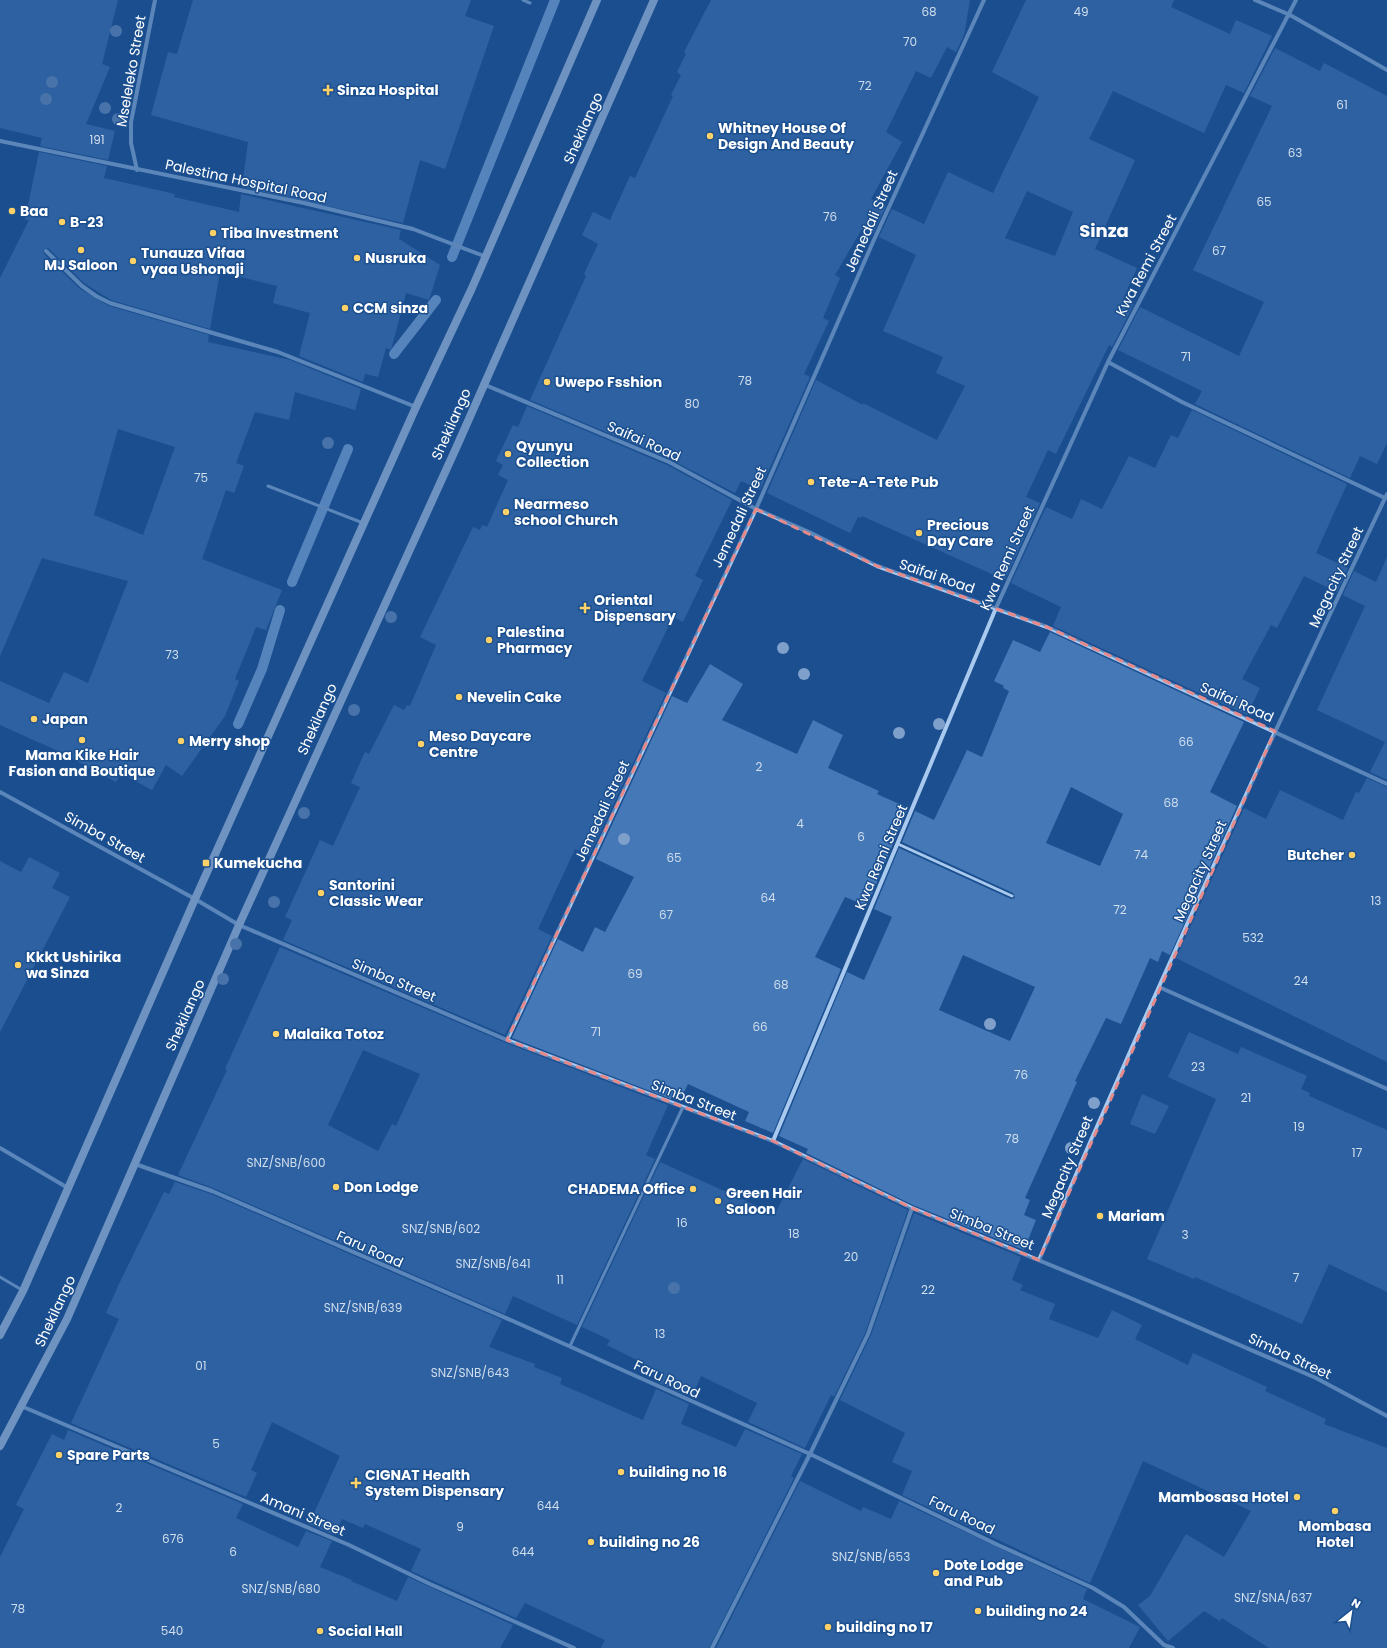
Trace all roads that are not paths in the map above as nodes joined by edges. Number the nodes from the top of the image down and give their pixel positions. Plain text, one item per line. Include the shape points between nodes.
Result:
1 (155, 0) edge
2 (523, 0) edge
3 (597, 0) edge
4 (654, 0) edge
5 (984, 0) edge
6 (1255, 0) edge
7 (1296, 0) edge
8 (530, 3) dead end
9 (1290, 15) junction
10 (1387, 70) edge
11 (0, 141) edge
12 (137, 170) junction
13 (46, 251) dead end
14 (484, 256) junction
15 (1108, 362) junction
16 (483, 384) junction
17 (416, 407) junction
18 (268, 486) dead end
19 (1386, 496) edge
20 (756, 509) junction
21 (363, 523) junction
22 (996, 608) junction
23 (1275, 731) junction
24 (1387, 784) edge
25 (0, 792) edge
26 (898, 844) junction
27 (1012, 896) dead end
28 (195, 899) junction
29 (239, 925) junction
30 (1159, 988) junction
31 (507, 1040) junction
32 (1387, 1089) edge
33 (683, 1107) junction
34 (773, 1142) junction
35 (0, 1148) edge
36 (134, 1164) junction
37 (68, 1188) junction
38 (912, 1208) junction
39 (1039, 1260) junction
40 (0, 1277) edge
41 (22, 1291) junction
42 (0, 1335) edge
43 (570, 1346) junction
44 (21, 1406) junction
45 (1387, 1416) edge
46 (0, 1446) edge
47 (810, 1454) junction
48 (574, 1648) edge
49 (712, 1648) edge
50 (1173, 1648) edge

1 - 12 street, Mseleleko Street via 131,122 131,143
2 - 8 lane
3 - 14 main road
4 - 16 main road, Shekilango
5 - 20 street, Jemedali Street via 873,242
6 - 9 street
7 - 9 street, Kwa Remi Street
9 - 10 street
9 - 15 street, Kwa Remi Street
11 - 12 street, Palestina Hospital Road
12 - 14 street, Palestina Hospital Road via 304,203 413,230
13 - 17 street via 82,286 110,303 278,352
14 - 17 main road via 472,288
15 - 19 street via 1182,402
15 - 22 street, Kwa Remi Street
16 - 20 street, Saifai Road via 669,462
16 - 29 main road, Shekilango
17 - 21 main road
18 - 21 lane
19 - 23 street, Megacity Street
20 - 22 street, Saifai Road via 877,566
20 - 31 street, Jemedali Street
21 - 28 main road
22 - 23 street, Saifai Road via 1047,627
22 - 26 street, Kwa Remi Street
23 - 24 street, Saifai Road
23 - 30 street, Megacity Street
25 - 28 street, Simba Street
26 - 27 lane
26 - 34 street, Kwa Remi Street
28 - 29 street, Simba Street
28 - 37 main road
29 - 31 street, Simba Street
29 - 36 main road, Shekilango
30 - 32 street
30 - 39 street, Megacity Street
31 - 33 street, Simba Street
33 - 34 street, Simba Street
33 - 43 lane
34 - 38 street, Simba Street
35 - 37 street
36 - 43 street, Faru Road via 212,1191
36 - 44 main road, Shekilango via 68,1319
37 - 41 main road
38 - 39 street, Simba Street
38 - 47 street via 868,1334
39 - 45 street, Simba Street via 1309,1375
40 - 41 lane
41 - 42 main road
43 - 47 street, Faru Road
44 - 46 main road, Shekilango
44 - 48 street, Amani Street via 349,1545
47 - 49 street
47 - 50 street, Faru Road via 1093,1588 1124,1607 1164,1645

